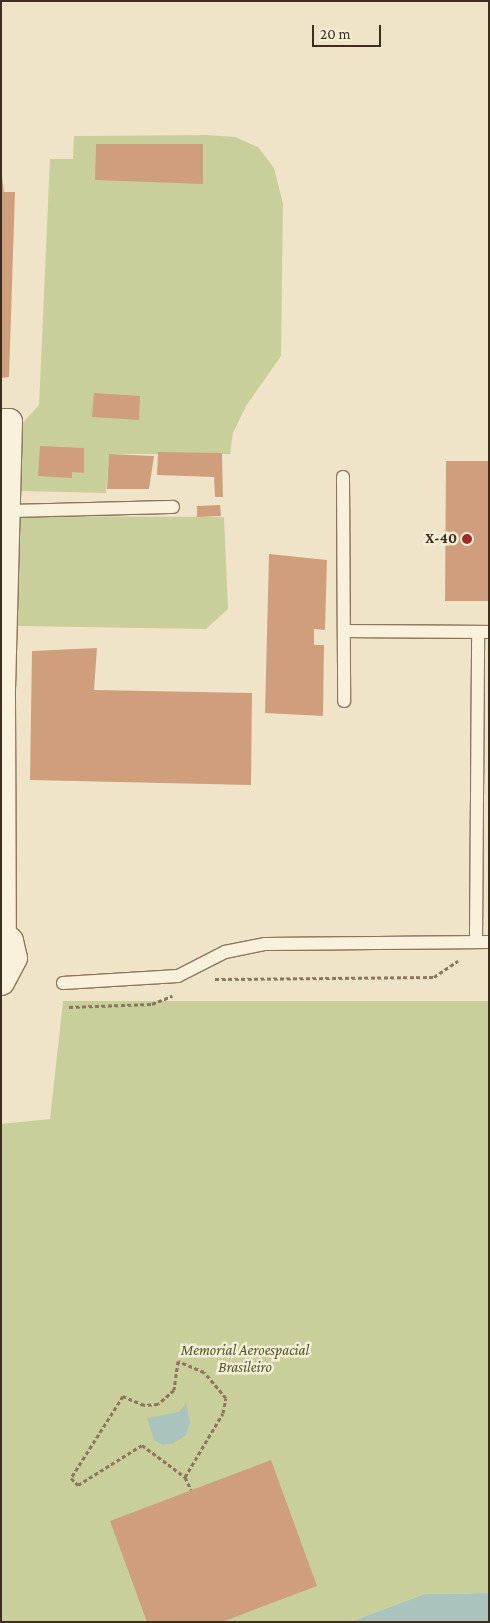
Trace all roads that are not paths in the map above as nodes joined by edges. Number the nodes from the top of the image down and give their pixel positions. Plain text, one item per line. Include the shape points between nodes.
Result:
1 (1, 422) edge
2 (343, 477) dead end
3 (173, 507) dead end
4 (7, 511) junction
5 (346, 631) junction
6 (484, 632) edge
7 (344, 701) dead end
8 (2, 933) edge
9 (483, 942) edge
10 (1, 982) edge
11 (63, 983) dead end

1 - 4 street via 9,422
2 - 5 lane
3 - 4 lane
4 - 8 street
5 - 6 lane
5 - 7 lane
6 - 9 lane
8 - 10 street via 14,958
9 - 11 lane via 265,944 225,952 178,976

